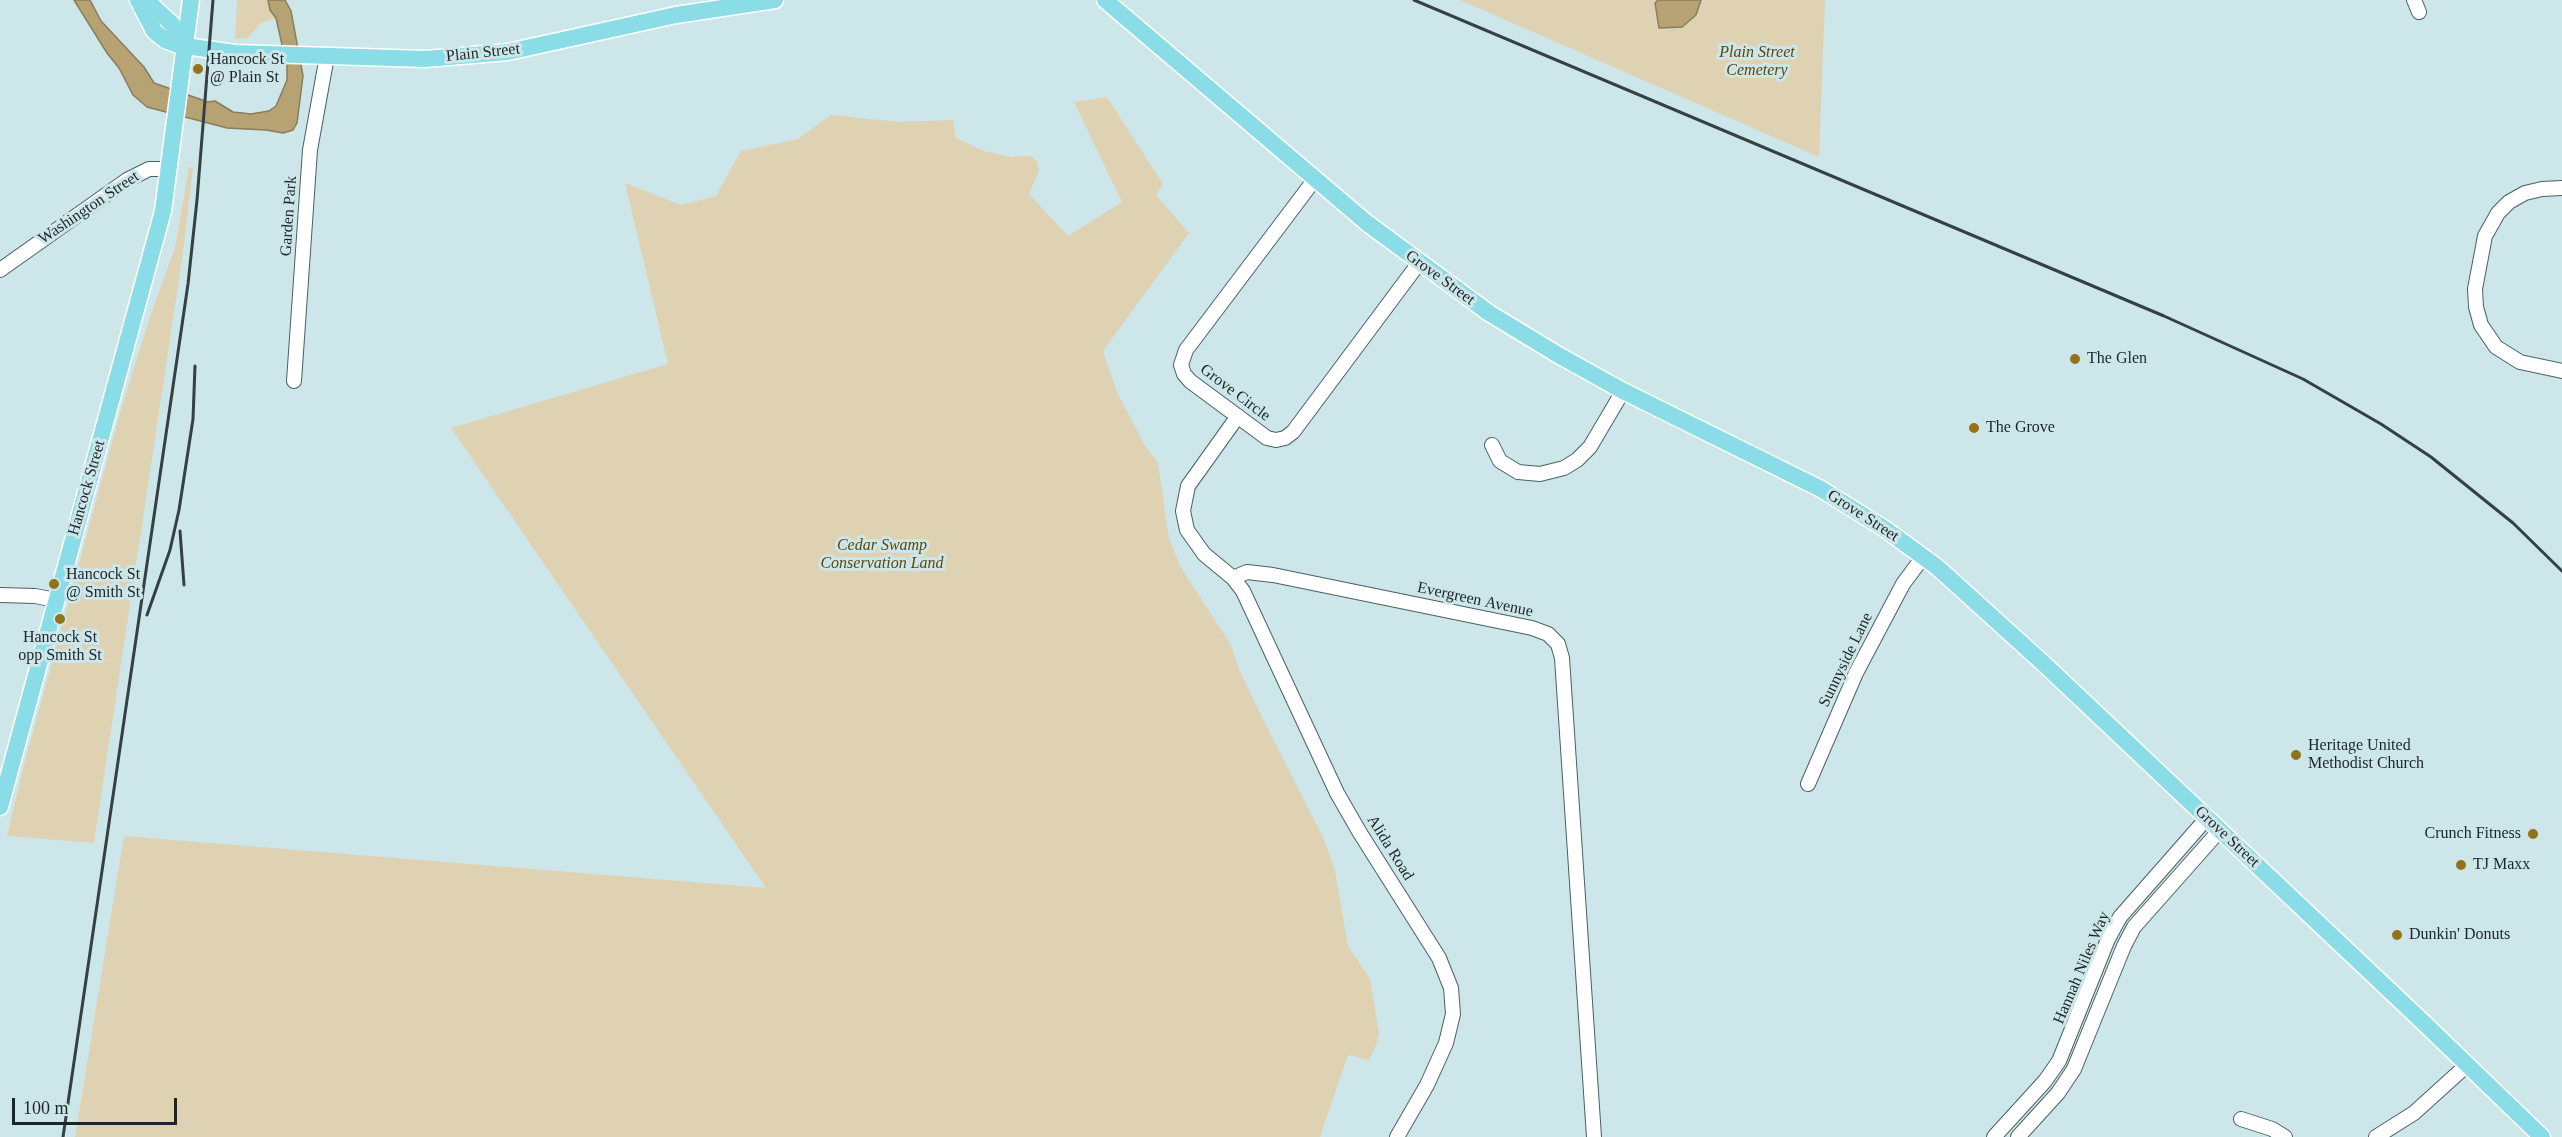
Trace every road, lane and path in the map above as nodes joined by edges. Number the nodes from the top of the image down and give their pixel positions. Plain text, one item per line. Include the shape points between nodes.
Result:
1 (138, 0) edge
2 (146, 0) edge
3 (191, 0) edge
4 (775, 0) edge
5 (1105, 0) edge
6 (186, 47) junction
7 (327, 56) junction
8 (170, 169) junction
9 (1315, 179) junction
10 (2562, 188) edge
11 (1419, 263) junction
12 (0, 270) edge
13 (2562, 371) edge
14 (294, 381) dead end
15 (1623, 391) junction
16 (1238, 416) junction
17 (1492, 445) dead end
18 (1923, 557) junction
19 (1233, 578) junction
20 (0, 594) edge
21 (56, 600) junction
22 (1808, 784) dead end
23 (0, 807) edge
24 (2213, 824) junction
25 (2084, 1003) junction
26 (2099, 1009) junction
27 (2467, 1065) junction
28 (2241, 1119) dead end
29 (1397, 1137) edge
30 (1594, 1137) edge
31 (1994, 1137) edge
32 (2018, 1137) edge
33 (2285, 1137) edge
34 (2376, 1137) edge
35 (2542, 1137) edge

1 - 6 main road via 160,36
2 - 6 main road via 172,24
3 - 6 main road
4 - 7 main road, Plain Street via 676,15 491,55 425,59
5 - 9 main road, Grove Street
6 - 7 main road, Plain Street
6 - 8 main road
7 - 14 street, Garden Park via 310,150
8 - 12 street, Washington Street via 149,169 134,176
8 - 21 main road, Hancock Street via 156,239
9 - 11 main road, Grove Street
9 - 16 street, Grove Circle via 1183,355 1181,365 1187,378
10 - 13 street via 2525,193 2498,213 2485,236 2475,289 2481,325 2496,347 2520,362
11 - 15 main road, Grove Street via 1515,329
11 - 16 street, Grove Circle via 1290,435 1271,440
15 - 17 street via 1590,447 1564,468 1540,474 1518,472 1500,461
15 - 18 main road, Grove Street via 1811,484
16 - 19 street via 1188,486 1183,511 1187,530 1198,547
18 - 22 street, Sunnyside Lane via 1903,584 1856,672
18 - 24 main road, Grove Street via 1974,599
19 - 29 street, Alida Road via 1246,597 1337,793 1449,980 1453,1014 1446,1043
19 - 30 street, Evergreen Avenue via 1247,572 1273,575 1532,628 1548,634 1558,644
20 - 21 street
21 - 23 main road, Hancock Street
24 - 25 street, Hannah Niles Way via 2120,917
24 - 26 street, Hannah Niles Way via 2134,927
24 - 27 main road, Grove Street
25 - 26 street
25 - 31 street, Hannah Niles Way via 2055,1068
26 - 32 street, Hannah Niles Way via 2069,1077
27 - 34 street via 2414,1113
27 - 35 main road, Grove Street
28 - 33 street

